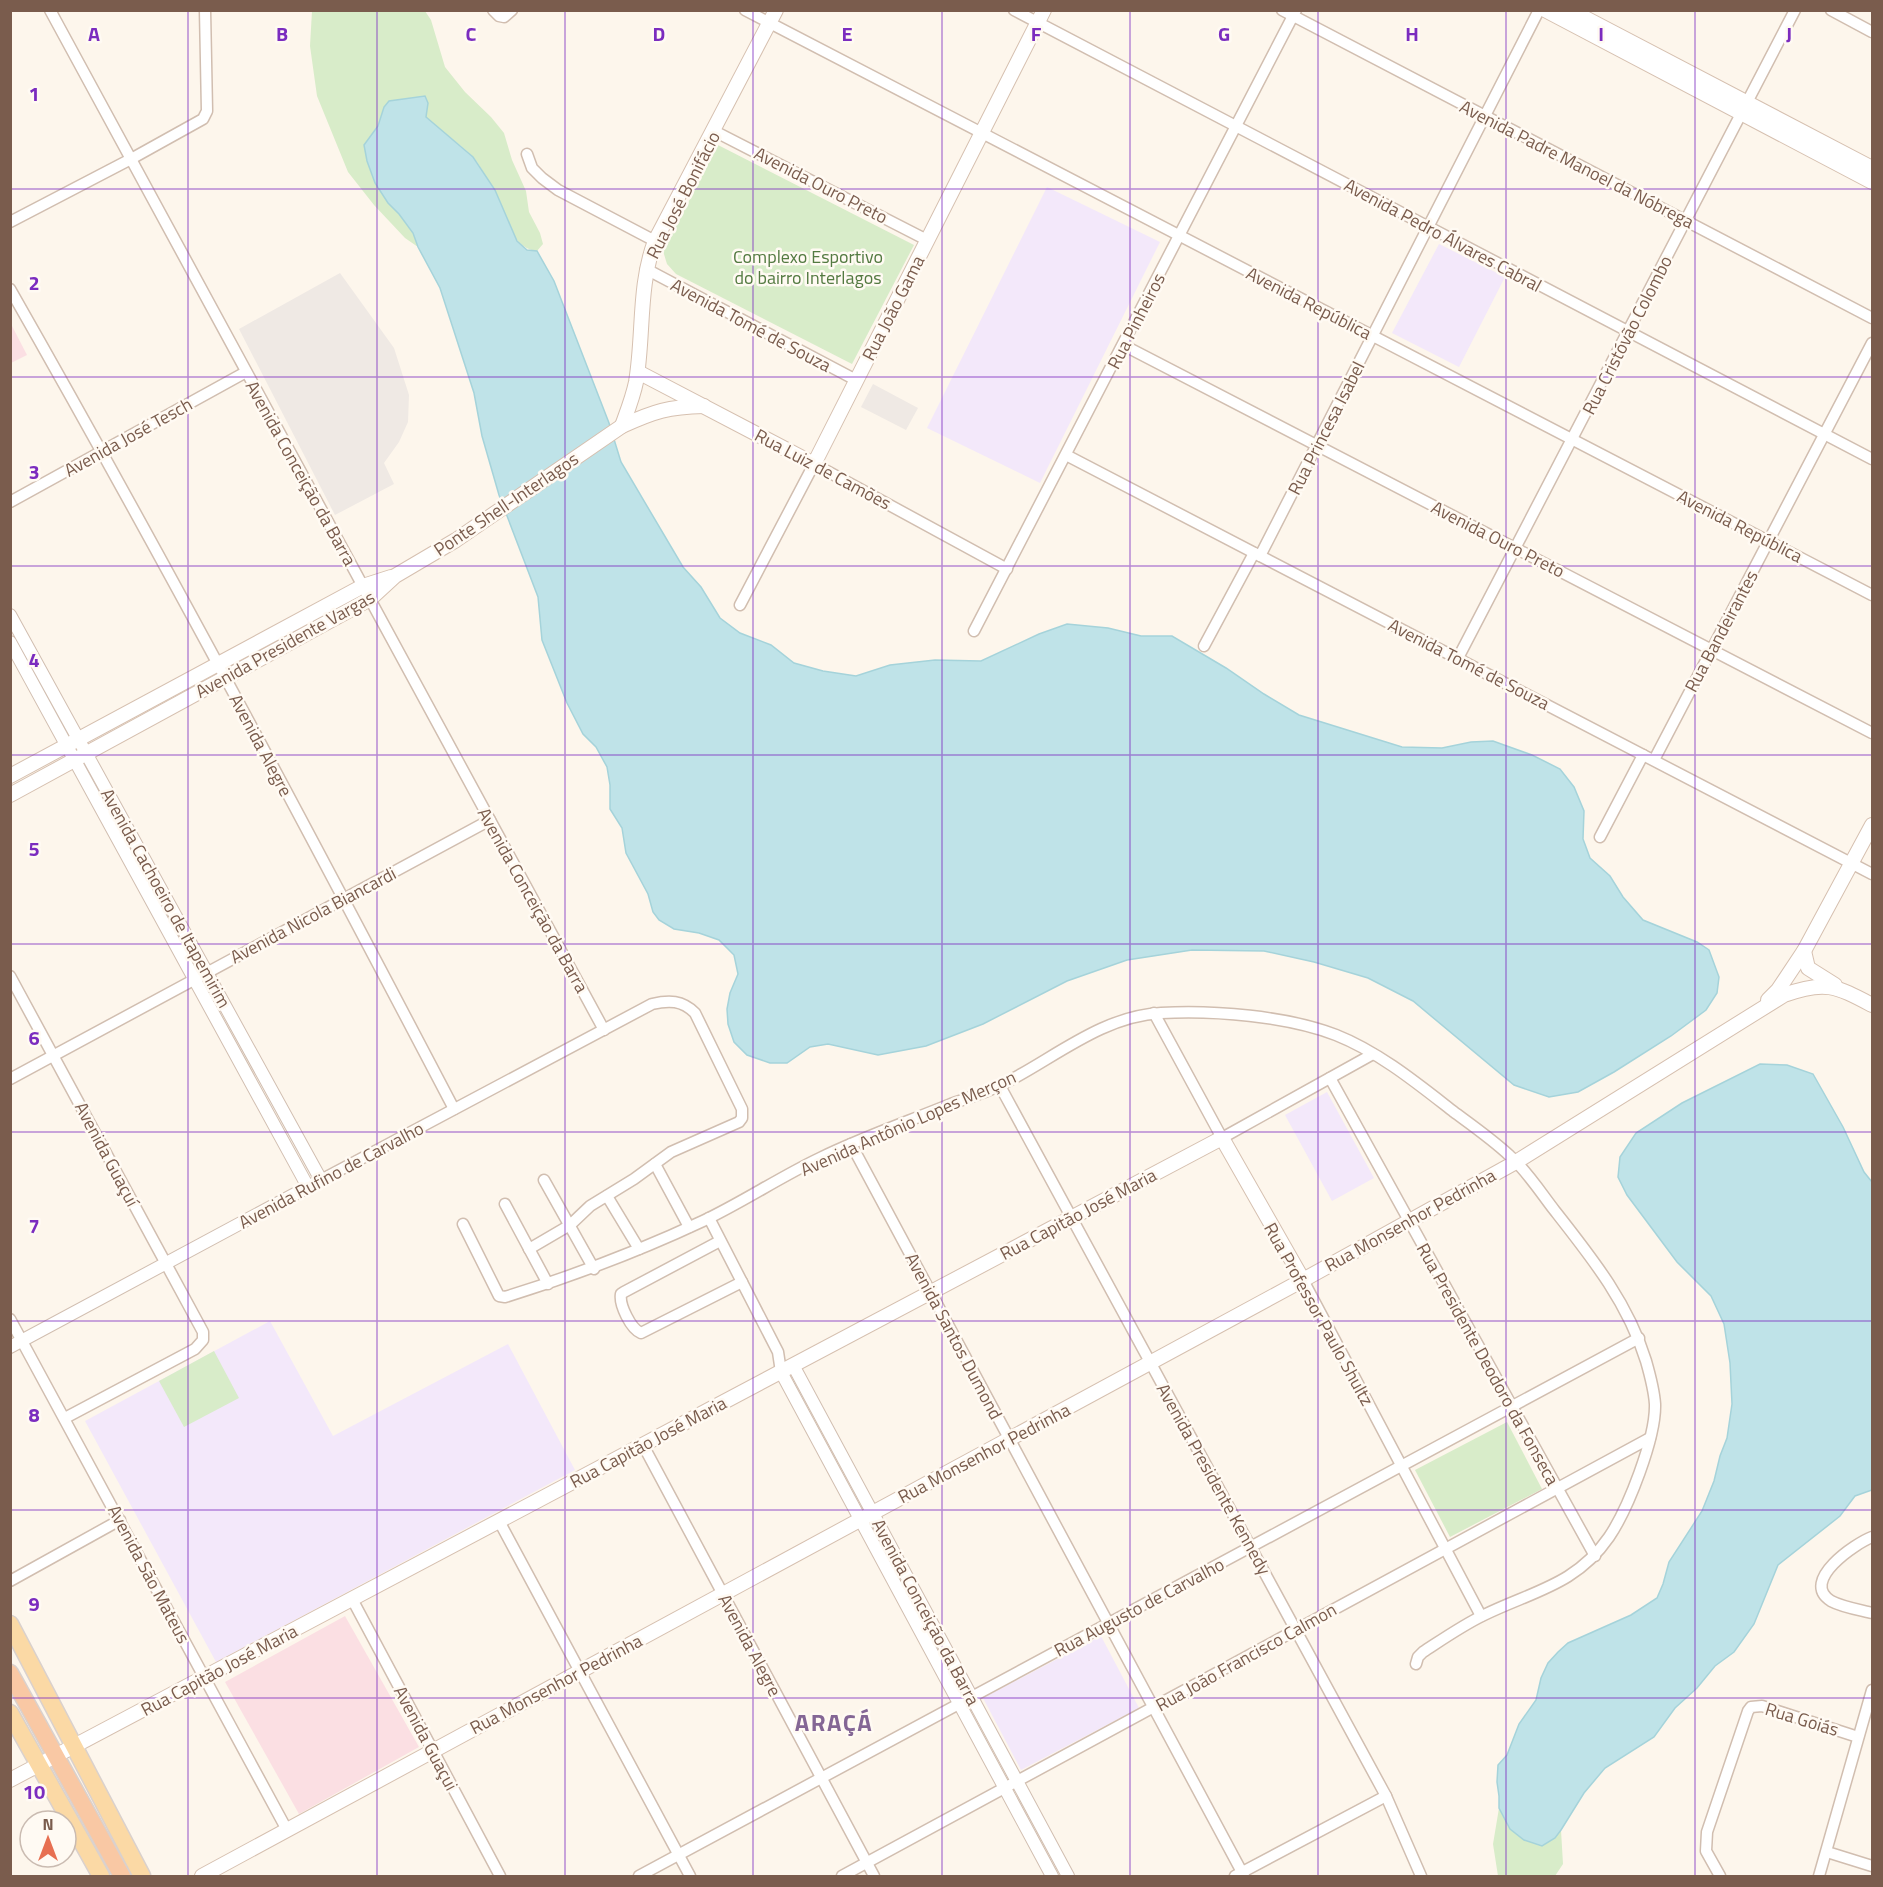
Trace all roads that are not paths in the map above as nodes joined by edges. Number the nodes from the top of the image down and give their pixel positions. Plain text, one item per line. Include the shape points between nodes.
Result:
1 (50, 10) edge
2 (205, 10) edge
3 (493, 10) edge
4 (512, 10) edge
5 (745, 10) edge
6 (1014, 10) edge
7 (1282, 10) edge
8 (1539, 10) edge
9 (1545, 10) edge
10 (1570, 10) edge
11 (1795, 10) edge
12 (1831, 10) edge
13 (1295, 13) edge
14 (773, 17) edge
15 (1041, 17) edge
16 (1872, 32) edge
17 (1744, 108) junction
18 (1485, 116) junction
19 (1236, 127) junction
20 (714, 131) junction
21 (981, 133) junction
22 (526, 154) dead end
23 (131, 159) junction
24 (1872, 168) edge
25 (1872, 182) edge
26 (1686, 221) junction
27 (10, 222) edge
28 (1429, 227) junction
29 (1180, 236) junction
30 (927, 240) junction
31 (655, 241) junction
32 (646, 269) junction
33 (10, 289) edge
34 (1872, 318) edge
35 (1628, 332) junction
36 (1373, 336) junction
37 (1872, 343) edge
38 (1123, 345) junction
39 (246, 372) junction
40 (638, 372) junction
41 (856, 380) junction
42 (704, 406) junction
43 (619, 429) junction
44 (1825, 434) junction
45 (1572, 439) junction
46 (1317, 445) junction
47 (102, 451) junction
48 (1066, 455) junction
49 (1872, 459) edge
50 (813, 464) junction
51 (10, 502) edge
52 (1769, 541) junction
53 (1515, 548) junction
54 (1257, 554) junction
55 (1007, 569) junction
56 (395, 576) junction
57 (363, 586) junction
58 (1872, 595) edge
59 (370, 599) junction
60 (740, 604) dead end
61 (10, 615) edge
62 (974, 631) dead end
63 (10, 642) edge
64 (1204, 645) dead end
65 (1712, 650) junction
66 (1458, 658) junction
67 (217, 664) junction
68 (225, 678) junction
69 (1872, 734) edge
70 (73, 742) junction
71 (1643, 754) junction
72 (81, 756) junction
73 (1654, 760) junction
74 (10, 776) edge
75 (10, 795) edge
76 (490, 820) junction
77 (1872, 825) edge
78 (1600, 837) dead end
79 (1853, 863) junction
80 (1872, 874) edge
81 (344, 899) junction
82 (1804, 951) junction
83 (207, 973) junction
84 (10, 976) edge
85 (195, 980) junction
86 (1840, 988) junction
87 (1872, 1005) edge
88 (1756, 1012) junction
89 (1154, 1013) junction
90 (604, 1030) junction
91 (1373, 1054) junction
92 (54, 1056) junction
93 (1330, 1078) junction
94 (10, 1079) edge
95 (1000, 1086) junction
96 (454, 1109) junction
97 (1222, 1138) junction
98 (851, 1144) junction
99 (1516, 1162) junction
100 (655, 1164) junction
101 (321, 1180) junction
102 (544, 1180) dead end
103 (308, 1187) junction
104 (607, 1196) junction
105 (505, 1203) dead end
106 (1071, 1217) junction
107 (709, 1218) junction
108 (1408, 1220) junction
109 (463, 1224) dead end
110 (570, 1225) junction
111 (689, 1227) junction
112 (720, 1241) junction
113 (529, 1249) junction
114 (639, 1249) junction
115 (166, 1263) junction
116 (594, 1269) junction
117 (1303, 1280) junction
118 (742, 1282) junction
119 (548, 1284) junction
120 (930, 1292) junction
121 (10, 1319) edge
122 (1639, 1338) junction
123 (23, 1340) junction
124 (10, 1347) edge
125 (777, 1352) junction
126 (1150, 1362) junction
127 (794, 1365) junction
128 (781, 1372) junction
129 (1512, 1407) junction
130 (65, 1418) junction
131 (1650, 1438) junction
132 (1009, 1439) junction
133 (643, 1445) junction
134 (1402, 1466) junction
135 (1557, 1488) junction
136 (866, 1516) junction
137 (120, 1520) junction
138 (498, 1521) junction
139 (1872, 1537) edge
140 (1251, 1547) junction
141 (1446, 1549) junction
142 (1595, 1556) junction
143 (10, 1581) edge
144 (723, 1594) junction
145 (352, 1599) junction
146 (1872, 1613) edge
147 (1481, 1616) junction
148 (10, 1624) edge
149 (1108, 1624) junction
150 (1296, 1630) junction
151 (1416, 1664) dead end
152 (580, 1672) junction
153 (10, 1674) edge
154 (205, 1677) junction
155 (1872, 1690) edge
156 (972, 1697) junction
157 (959, 1704) junction
158 (1154, 1708) junction
159 (10, 1713) edge
160 (1858, 1737) junction
161 (75, 1746) junction
162 (433, 1751) junction
163 (56, 1756) junction
164 (39, 1765) junction
165 (821, 1778) junction
166 (10, 1780) edge
167 (1017, 1782) junction
168 (1004, 1788) junction
169 (1386, 1796) junction
170 (288, 1830) junction
171 (1827, 1852) junction
172 (679, 1855) junction
173 (867, 1863) junction
174 (1872, 1866) edge
175 (1240, 1875) edge
176 (101, 1876) edge
177 (122, 1876) edge
178 (142, 1876) edge
179 (202, 1876) edge
180 (500, 1876) edge
181 (639, 1876) edge
182 (690, 1876) edge
183 (843, 1876) edge
184 (874, 1876) edge
185 (1052, 1876) edge
186 (1068, 1876) edge
187 (1421, 1876) edge
188 (1720, 1876) edge
189 (1820, 1876) edge

1 - 23 street, Avenida Conceição da Barra
2 - 23 street via 206,116
3 - 4 street via 504,17
5 - 14 street, Avenida República
6 - 15 street, Avenida Pedro Álvares Cabral
7 - 13 street, Avenida Padre Manoel da Nóbrega
8 - 18 street, Rua Princesa Isabel
9 - 17 main road
10 - 17 main road
11 - 17 street, Rua Cristóvão Colombo
12 - 16 street
13 - 18 street, Avenida Padre Manoel da Nóbrega
13 - 19 street, Rua Pinheiros
14 - 20 main road, Rua José Bonifácio
14 - 21 street, Avenida República
15 - 19 street, Avenida Pedro Álvares Cabral
15 - 21 main road, Rua João Gama
17 - 24 main road
17 - 25 main road
17 - 26 street, Rua Cristóvão Colombo
18 - 26 street, Avenida Padre Manoel da Nóbrega
18 - 28 street, Rua Princesa Isabel
19 - 28 street, Avenida Pedro Álvares Cabral
19 - 29 street, Rua Pinheiros
20 - 30 street, Avenida Ouro Preto
20 - 31 main road, Rua José Bonifácio
21 - 29 street, Avenida República
21 - 30 main road, Rua João Gama
22 - 31 street via 532,168 558,190
23 - 27 street
23 - 39 street, Avenida Conceição da Barra
26 - 34 street, Avenida Padre Manoel da Nóbrega
26 - 35 street, Rua Cristóvão Colombo
28 - 35 street, Avenida Pedro Álvares Cabral
28 - 36 street, Rua Princesa Isabel
29 - 36 street, Avenida República
29 - 38 street, Rua Pinheiros
30 - 41 main road, Rua João Gama
31 - 32 main road, Rua José Bonifácio
32 - 40 main road, Rua José Bonifácio
32 - 41 street, Avenida Tomé de Souza
33 - 47 street, Avenida Alegre
35 - 44 street, Avenida Pedro Álvares Cabral
35 - 45 street, Rua Cristóvão Colombo
36 - 45 street, Avenida República
36 - 46 street, Rua Princesa Isabel
37 - 44 street, Rua Bandeirantes
38 - 46 street, Avenida Ouro Preto
38 - 48 street, Rua Pinheiros
39 - 47 street, Avenida José Tesch
39 - 57 street, Avenida Conceição da Barra
40 - 42 main road, Rua Luiz de Camões
40 - 43 main road, Rua José Bonifácio
41 - 50 main road, Rua João Gama
42 - 43 main road, Ponte Shell-Interlagos via 652,412
42 - 50 main road, Rua Luiz de Camões
43 - 56 main road, Ponte Shell-Interlagos via 456,540
44 - 49 street, Avenida Pedro Álvares Cabral
44 - 52 street, Rua Bandeirantes
45 - 52 street, Avenida República
45 - 53 street, Rua Cristóvão Colombo
46 - 53 street, Avenida Ouro Preto
46 - 54 street, Rua Princesa Isabel
47 - 51 street, Avenida José Tesch
47 - 67 street, Avenida Alegre
48 - 54 street, Avenida Tomé de Souza
48 - 55 street, Rua Pinheiros
50 - 55 street, Rua Luiz de Camões
50 - 60 street, Rua João Gama
52 - 58 street, Avenida República
52 - 65 street, Rua Bandeirantes
53 - 65 street, Avenida Ouro Preto
53 - 66 street, Rua Cristóvão Colombo
54 - 64 street, Rua Princesa Isabel
54 - 66 street, Avenida Tomé de Souza
55 - 62 street, Rua Pinheiros
56 - 57 main road, Avenida Presidente Vargas
56 - 59 main road, Avenida Presidente Vargas
57 - 59 street, Avenida Conceição da Barra
57 - 67 main road, Avenida Presidente Vargas
59 - 68 main road, Avenida Presidente Vargas
59 - 76 street, Avenida Conceição da Barra
61 - 70 street, Avenida Cachoeiro de Itapemirim
63 - 70 street
65 - 69 street, Avenida Ouro Preto
65 - 73 street, Rua Bandeirantes
66 - 71 street, Avenida Tomé de Souza
67 - 68 street, Avenida Alegre
67 - 70 main road, Avenida Presidente Vargas
68 - 72 main road, Avenida Presidente Vargas
68 - 81 street, Avenida Alegre
70 - 72 street, Avenida Cachoeiro de Itapemirim
70 - 74 main road, Avenida Presidente Vargas
71 - 73 street, Avenida Tomé de Souza
71 - 78 street
72 - 75 main road, Avenida Presidente Vargas
72 - 83 street, Avenida Cachoeiro de Itapemirim
72 - 85 street
73 - 79 street, Avenida Tomé de Souza
76 - 81 street, Avenida Nicola Biancardi
76 - 90 street, Avenida Conceição da Barra
77 - 79 main road
79 - 80 street, Avenida Tomé de Souza
79 - 82 main road
81 - 83 street, Avenida Nicola Biancardi
81 - 96 street, Avenida Alegre
82 - 86 main road via 1808,968
82 - 88 main road via 1778,990
83 - 85 street, Avenida Nicola Biancardi
83 - 101 street, Avenida Cachoeiro de Itapemirim
84 - 92 street, Avenida Guaçuí
85 - 92 street, Avenida Nicola Biancardi
85 - 103 street
86 - 87 main road
86 - 88 main road via 1800,989
88 - 99 main road, Rua Monsenhor Pedrinha
89 - 91 street, Avenida Antônio Lopes Merçon via 1212,1013 1300,1025 1336,1035
89 - 95 street, Avenida Antônio Lopes Merçon via 1085,1037
89 - 97 street, Rua Professor Paulo Shultz
90 - 96 street, Avenida Rufino de Carvalho
90 - 100 street, Avenida Rufino de Carvalho via 652,1004 665,1001 688,1006 695,1013 743,1114 739,1122 679,1148
91 - 93 street
91 - 99 street, Avenida Antônio Lopes Merçon via 1410,1077
92 - 94 street, Avenida Nicola Biancardi
92 - 115 street, Avenida Guaçuí
93 - 97 street
93 - 108 street, Rua Presidente Deodoro da Fonseca
95 - 98 street, Avenida Antônio Lopes Merçon
95 - 106 street, Avenida Presidente Kennedy
96 - 101 street, Avenida Rufino de Carvalho
97 - 106 main road, Rua Capitão José Maria
97 - 117 main road, Rua Professor Paulo Shultz
98 - 107 street, Avenida Antônio Lopes Merçon
98 - 120 street, Avenida Santos Dumond
99 - 108 main road, Rua Monsenhor Pedrinha
99 - 122 street, Avenida Antônio Lopes Merçon via 1602,1270
100 - 104 street
100 - 111 street
101 - 103 street, Avenida Rufino de Carvalho
102 - 110 street
103 - 115 street, Avenida Rufino de Carvalho
104 - 110 street
104 - 114 street
105 - 113 street
106 - 120 main road, Rua Capitão José Maria
106 - 126 street, Avenida Presidente Kennedy
107 - 111 street, Avenida Antônio Lopes Merçon
107 - 112 street, Avenida Conceição da Barra
108 - 117 main road, Rua Monsenhor Pedrinha
108 - 129 street, Rua Presidente Deodoro da Fonseca
109 - 119 street, Avenida Antônio Lopes Merçon via 499,1296
110 - 113 street
110 - 116 street
111 - 114 street, Avenida Antônio Lopes Merçon
112 - 118 street, Avenida Conceição da Barra
112 - 118 street via 621,1294 621,1302 636,1330 645,1332
113 - 119 street
114 - 116 street, Avenida Antônio Lopes Merçon
115 - 123 street, Avenida Rufino de Carvalho
115 - 130 street, Avenida Guaçuí via 203,1332 203,1340 195,1349
116 - 119 street, Avenida Antônio Lopes Merçon
117 - 126 main road, Rua Monsenhor Pedrinha
117 - 134 street, Rua Professor Paulo Shultz
118 - 125 street, Avenida Conceição da Barra
120 - 127 main road, Rua Capitão José Maria
120 - 132 street, Avenida Santos Dumond
121 - 123 street, Avenida São Mateus
122 - 129 street, Rua Augusto de Carvalho
122 - 131 street, Avenida Antônio Lopes Merçon via 1652,1380 1655,1407
123 - 124 street, Avenida Rufino de Carvalho
123 - 130 street, Avenida São Mateus
125 - 127 street, Avenida Conceição da Barra
125 - 128 street, Avenida Conceição da Barra
126 - 132 main road, Rua Monsenhor Pedrinha
126 - 140 street, Avenida Presidente Kennedy
127 - 128 main road, Rua Capitão José Maria
127 - 136 street, Avenida Conceição da Barra
128 - 133 main road, Rua Capitão José Maria
128 - 136 street, Avenida Conceição da Barra
129 - 134 street, Rua Augusto de Carvalho
129 - 135 street, Rua Presidente Deodoro da Fonseca
130 - 137 street, Avenida São Mateus
131 - 135 street, Rua João Francisco Calmon
131 - 142 street, Avenida Antônio Lopes Merçon via 1627,1504
132 - 136 main road, Rua Monsenhor Pedrinha
132 - 149 street, Avenida Santos Dumond
133 - 138 main road, Rua Capitão José Maria
133 - 144 street, Avenida Alegre
134 - 140 street, Rua Augusto de Carvalho
134 - 141 street, Rua Professor Paulo Shultz
135 - 141 street, Rua João Francisco Calmon
135 - 142 street, Rua Presidente Deodoro da Fonseca
136 - 144 main road, Rua Monsenhor Pedrinha
136 - 156 street, Avenida Conceição da Barra
136 - 157 street, Avenida Conceição da Barra
137 - 143 street
137 - 154 street, Avenida São Mateus
138 - 145 main road, Rua Capitão José Maria
138 - 152 street
139 - 146 street via 1833,1564 1822,1585 1830,1600
140 - 149 street, Rua Augusto de Carvalho
140 - 150 street, Avenida Presidente Kennedy
141 - 147 street, Rua Professor Paulo Shultz
141 - 150 street, Rua João Francisco Calmon
142 - 147 street, Avenida Antônio Lopes Merçon via 1575,1574
144 - 152 main road, Rua Monsenhor Pedrinha
144 - 165 street, Avenida Alegre
145 - 154 main road, Rua Capitão José Maria
145 - 162 street, Avenida Guaçui
147 - 151 street, Avenida Antônio Lopes Merçon via 1423,1652
148 - 161 main road
149 - 156 street, Rua Augusto de Carvalho
149 - 158 street, Avenida Santos Dumond
150 - 158 street, Rua João Francisco Calmon
150 - 169 street, Avenida Presidente Kennedy
152 - 162 main road, Rua Monsenhor Pedrinha
152 - 172 street
153 - 163 highway
154 - 161 main road, Rua Capitão José Maria
154 - 170 street, Avenida São Mateus
155 - 160 street
156 - 157 street, Rua Augusto de Carvalho
156 - 167 street, Avenida Conceição da Barra
157 - 165 street, Rua Augusto de Carvalho
157 - 168 street, Avenida Conceição da Barra
158 - 167 street, Rua João Francisco Calmon
158 - 175 street, Avenida Santos Dumond
159 - 164 main road
160 - 171 street
160 - 188 street, Rua Goiás via 1762,1706 1751,1707 1710,1821 1706,1851
161 - 163 main road, Rua Capitão José Maria
161 - 178 main road
162 - 170 main road, Rua Monsenhor Pedrinha
162 - 180 street, Avenida Guaçui
163 - 164 main road, Rua Capitão José Maria
163 - 177 highway
164 - 166 main road
164 - 176 main road
165 - 172 street, Rua Augusto de Carvalho
165 - 173 street, Avenida Alegre
167 - 168 street, Rua João Francisco Calmon
167 - 186 street, Avenida Conceição da Barra
168 - 173 street, Rua João Francisco Calmon
168 - 185 street, Avenida Conceição da Barra
169 - 175 street
169 - 187 street, Avenida Presidente Kennedy
170 - 179 main road, Rua Monsenhor Pedrinha
171 - 174 street
171 - 189 street
172 - 181 street, Rua Augusto de Carvalho
172 - 182 street
173 - 183 street, Rua João Francisco Calmon
173 - 184 street, Avenida Alegre

